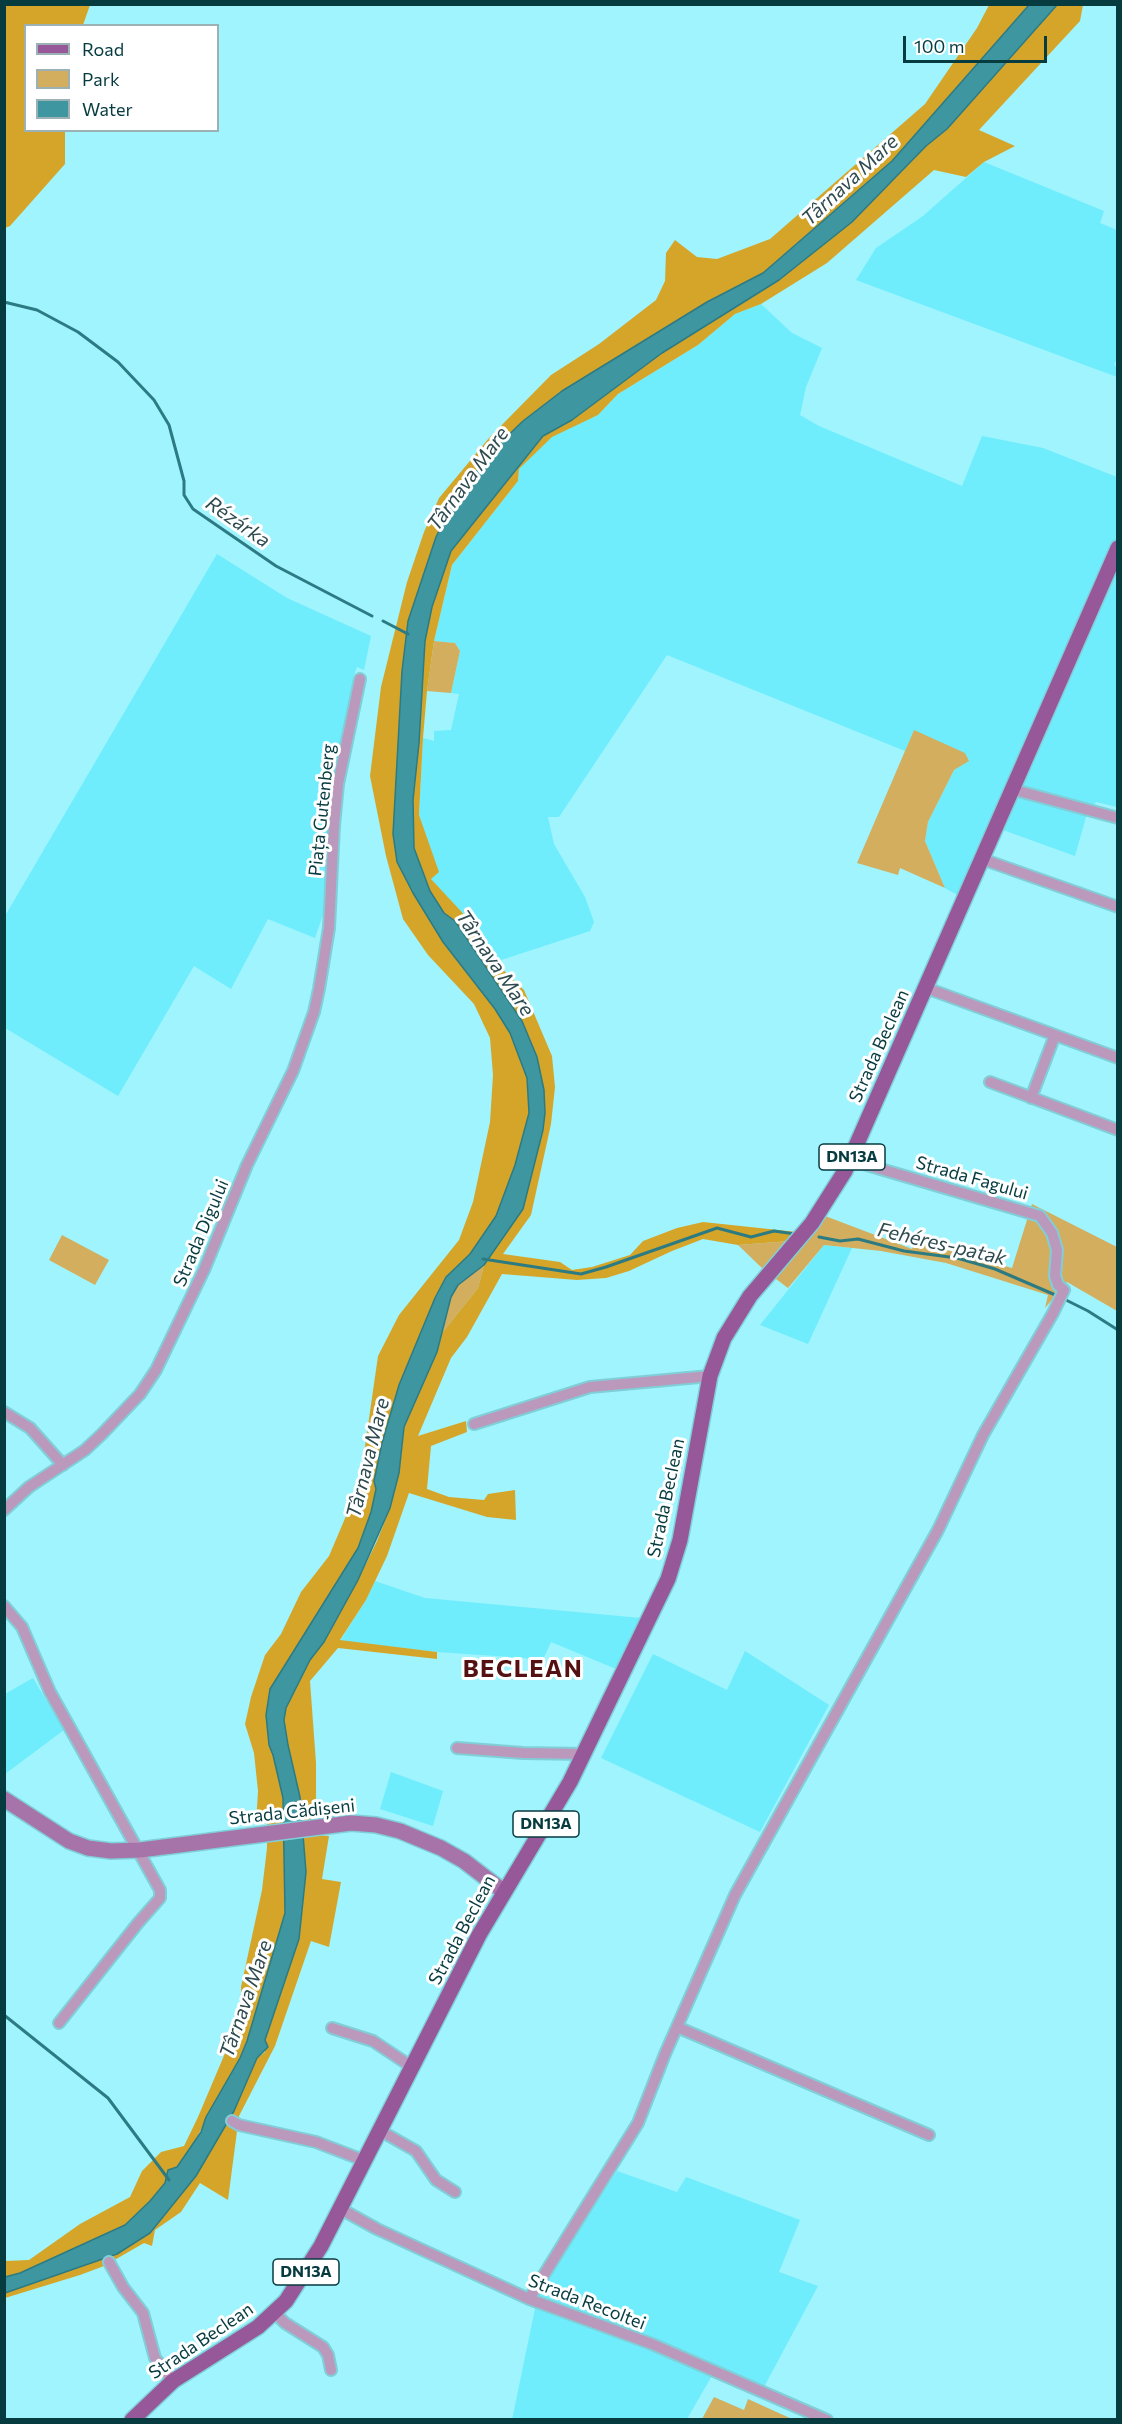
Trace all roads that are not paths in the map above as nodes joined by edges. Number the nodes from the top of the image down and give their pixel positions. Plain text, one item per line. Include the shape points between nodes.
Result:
1 (1118, 548) edge
2 (360, 679) dead end
3 (1011, 789) junction
4 (1118, 818) edge
5 (982, 859) junction
6 (1118, 907) edge
7 (330, 910) joint
8 (926, 988) junction
9 (1055, 1035) junction
10 (1118, 1058) edge
11 (990, 1082) dead end
12 (1031, 1098) junction
13 (1118, 1130) edge
14 (850, 1160) junction
15 (711, 1376) junction
16 (4, 1412) edge
17 (474, 1424) dead end
18 (63, 1465) junction
19 (4, 1510) edge
20 (4, 1606) edge
21 (457, 1748) dead end
22 (584, 1754) junction
23 (4, 1799) edge
24 (140, 1850) junction
25 (503, 1891) junction
26 (59, 2023) dead end
27 (677, 2027) junction
28 (332, 2028) dead end
29 (412, 2067) junction
30 (232, 2121) dead end
31 (379, 2130) junction
32 (929, 2135) dead end
33 (363, 2160) junction
34 (455, 2192) dead end
35 (339, 2208) junction
36 (109, 2262) dead end
37 (530, 2299) junction
38 (275, 2313) junction
39 (331, 2370) dead end
40 (173, 2381) junction
41 (132, 2420) edge
42 (827, 2420) edge

1 - 3 main road, Strada Beclean / DN13A
2 - 7 street, Piața Gutenberg via 338,784
3 - 4 street
3 - 5 main road, Strada Beclean / DN13A
5 - 6 street
5 - 8 main road, Strada Beclean / DN13A
7 - 18 street, Strada Digului via 319,989 303,1044 181,1321 140,1394 102,1434
8 - 9 street
8 - 14 main road, Strada Beclean / DN13A
9 - 10 street
9 - 12 street
11 - 12 street
12 - 13 street
14 - 15 main road, Strada Beclean / DN13A via 812,1223 737,1314
14 - 27 street, Strada Fagului via 1040,1216 1052,1233 1057,1250 1055,1276 1064,1290 983,1435 938,1530 739,1888
15 - 17 street via 590,1387
15 - 22 main road, Strada Beclean / DN13A via 673,1565
16 - 18 street via 30,1428
18 - 19 street, Strada Digului via 29,1487
20 - 24 street via 22,1628 50,1692
21 - 22 street
22 - 25 main road, Strada Beclean / DN13A
23 - 24 main road, Strada Cădișeni via 78,1845 98,1850
24 - 25 main road, Strada Cădișeni via 351,1823 376,1825 400,1831 464,1861
24 - 26 street via 160,1890 160,1898
25 - 29 main road, Strada Beclean / DN13A
27 - 32 street
27 - 37 street via 639,2123
28 - 29 street via 373,2041
29 - 31 main road, Strada Beclean / DN13A
30 - 33 street via 316,2142
31 - 33 main road, Strada Beclean / DN13A
31 - 34 street via 416,2151 436,2180
33 - 35 main road, Strada Beclean / DN13A
35 - 37 street, Strada Recoltei
35 - 38 main road, Strada Beclean / DN13A via 302,2278
36 - 40 street via 143,2313 155,2358
37 - 42 street, Strada Recoltei via 652,2344
38 - 39 street via 323,2347
38 - 40 main road, Strada Beclean / DN13A
40 - 41 main road, Strada Beclean / DN13A

